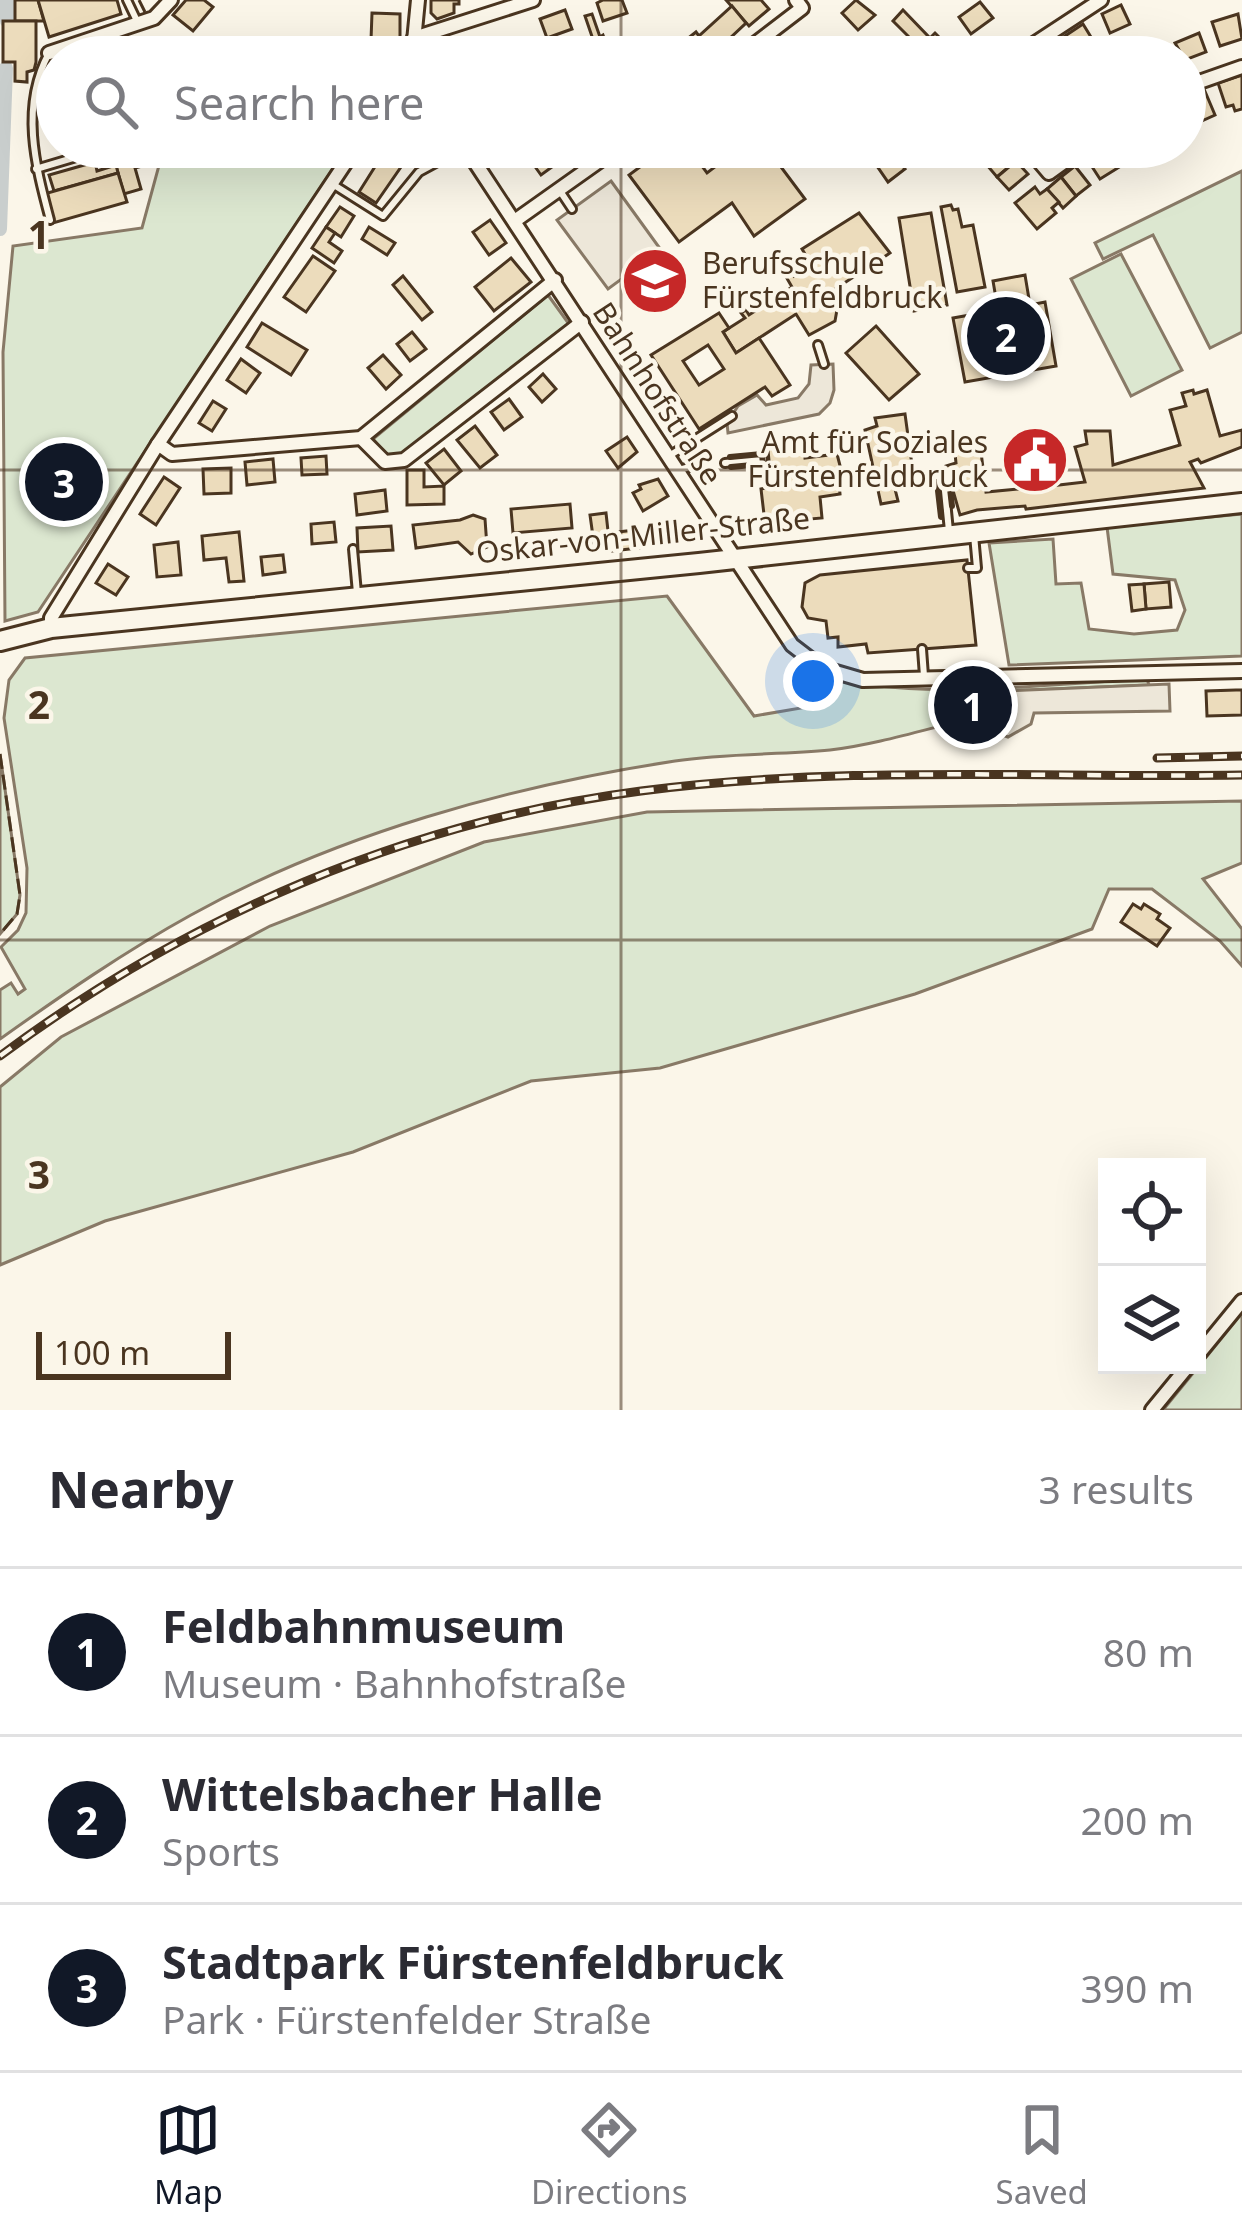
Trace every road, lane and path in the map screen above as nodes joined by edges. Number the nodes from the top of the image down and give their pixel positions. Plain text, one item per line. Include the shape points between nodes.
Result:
1 (127, 0) edge
2 (171, 0) edge
3 (418, 0) edge
4 (533, 0) edge
5 (1101, 0) edge
6 (799, 4) edge
7 (138, 23) junction
8 (99, 36) edge
9 (415, 36) edge
10 (446, 36) edge
11 (762, 36) edge
12 (1046, 36) edge
13 (1242, 67) edge
14 (1206, 80) edge
15 (36, 84) edge
16 (39, 168) edge
17 (341, 168) edge
18 (426, 168) edge
19 (480, 168) edge
20 (591, 168) edge
21 (36, 169) junction
22 (331, 183) junction
23 (560, 191) junction
24 (572, 209) dead end
25 (50, 220) dead end
26 (516, 220) junction
27 (555, 280) junction
28 (582, 322) junction
29 (818, 345) dead end
30 (824, 364) dead end
31 (732, 416) dead end
32 (361, 438) junction
33 (158, 444) junction
34 (666, 458) junction
35 (763, 459) dead end
36 (724, 463) dead end
37 (693, 466) dead end
38 (675, 471) junction
39 (944, 481) dead end
40 (1242, 503) edge
41 (974, 532) junction
42 (949, 534) junction
43 (353, 549) dead end
44 (736, 557) junction
45 (968, 568) dead end
46 (358, 596) junction
47 (51, 628) junction
48 (0, 641) edge
49 (922, 649) dead end
50 (1242, 671) edge
51 (924, 679) junction
52 (1242, 1301) edge
53 (1206, 1345) edge
54 (1182, 1374) edge
55 (1152, 1410) edge

1 - 7 lane
2 - 7 street via 160,15
3 - 9 street
4 - 10 street
5 - 12 street
6 - 11 street
7 - 8 street
13 - 14 street
15 - 21 lane
16 - 21 lane
17 - 22 street
18 - 22 lane via 383,216
19 - 26 street, Bahnhofstraße
20 - 23 street
21 - 25 lane
22 - 33 street
23 - 24 lane
23 - 26 street
26 - 27 street, Bahnhofstraße
27 - 28 street, Bahnhofstraße
27 - 32 street
28 - 32 street via 404,460 385,462
28 - 34 street, Bahnhofstraße
29 - 30 lane
31 - 34 lane
32 - 33 street via 172,454
33 - 47 street
34 - 38 street, Bahnhofstraße
35 - 36 lane
37 - 38 lane
38 - 44 street, Bahnhofstraße
39 - 42 lane
40 - 41 main road, Oskar-von-Miller-Straße
41 - 42 main road, Oskar-von-Miller-Straße
41 - 45 lane via 977,568
42 - 44 main road, Oskar-von-Miller-Straße
43 - 46 lane
44 - 46 main road, Oskar-von-Miller-Straße
44 - 51 street, Bahnhofstraße via 792,645 822,668 863,680
46 - 47 main road, Oskar-von-Miller-Straße
47 - 48 main road, Oskar-von-Miller-Straße
49 - 51 lane
50 - 51 street, Bahnhofstraße
52 - 53 street
54 - 55 street

